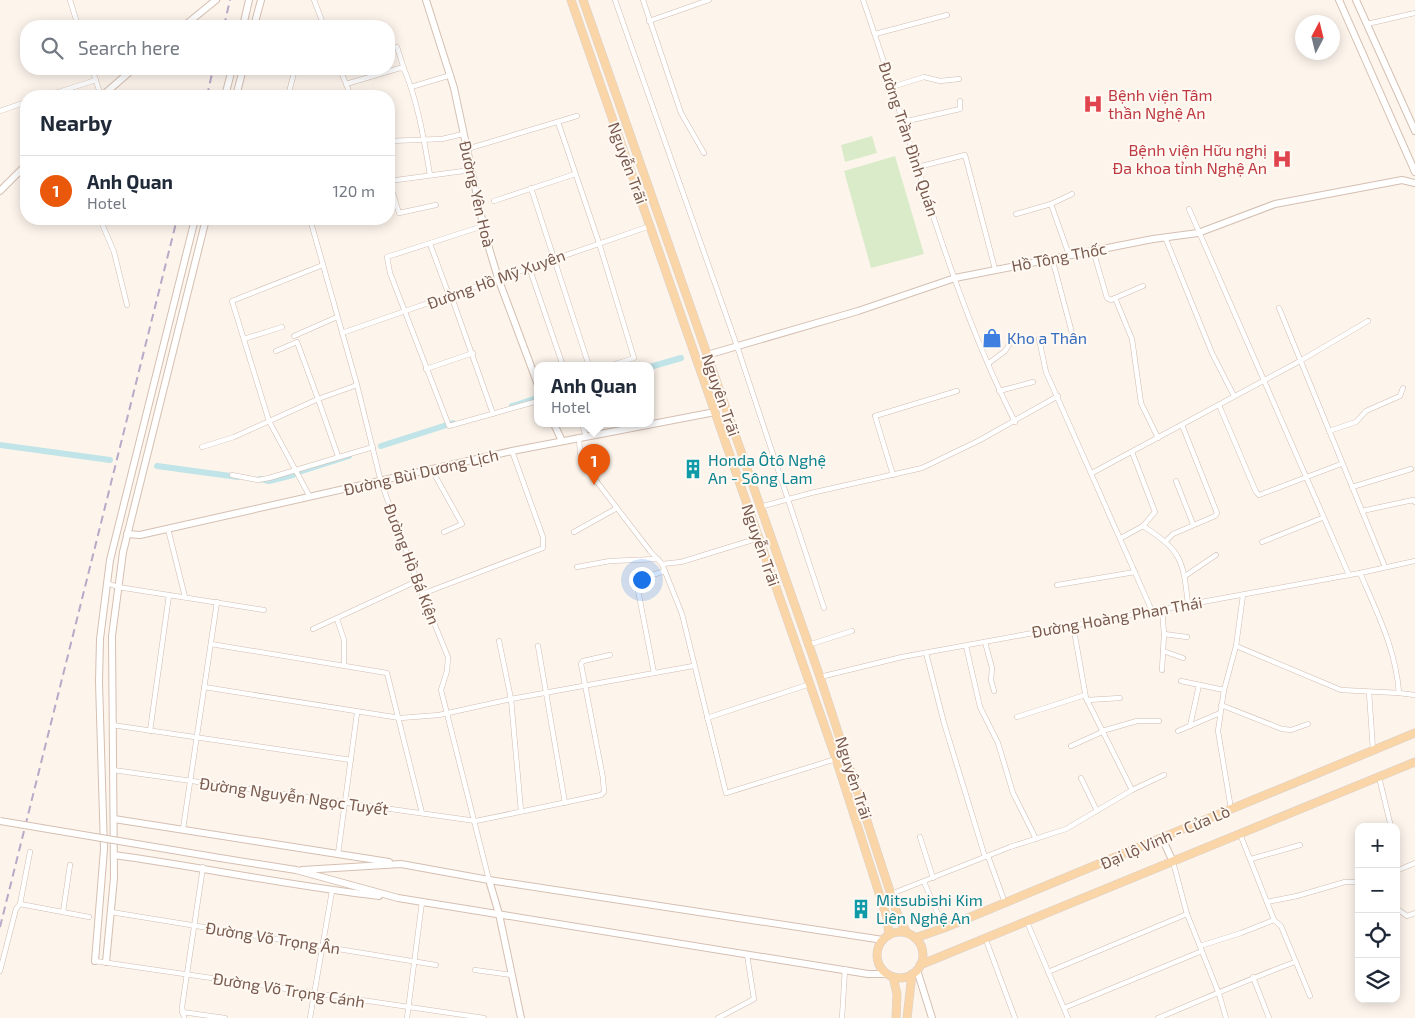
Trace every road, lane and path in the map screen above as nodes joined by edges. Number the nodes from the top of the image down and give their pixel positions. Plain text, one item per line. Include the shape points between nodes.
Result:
1 (70, 0) edge
2 (216, 0) edge
3 (249, 0) edge
4 (260, 0) edge
5 (314, 0) edge
6 (426, 0) edge
7 (571, 0) edge
8 (583, 0) edge
9 (615, 0) edge
10 (643, 0) edge
11 (709, 0) edge
12 (863, 0) edge
13 (1339, 0) edge
14 (1356, 0) edge
15 (1415, 14) edge
16 (947, 15) dead end
17 (76, 20) edge
18 (191, 20) edge
19 (245, 20) edge
20 (255, 20) edge
21 (322, 20) edge
22 (649, 20) junction
23 (1367, 24) junction
24 (875, 34) junction
25 (397, 47) dead end
26 (395, 69) edge
27 (404, 69) junction
28 (94, 75) edge
29 (126, 75) edge
30 (230, 75) edge
31 (241, 75) edge
32 (293, 75) edge
33 (342, 75) edge
34 (376, 75) edge
35 (451, 75) junction
36 (959, 79) dead end
37 (96, 80) junction
38 (346, 84) junction
39 (411, 87) junction
40 (892, 87) junction
41 (65, 90) edge
42 (100, 90) edge
43 (109, 90) edge
44 (227, 90) edge
45 (238, 90) edge
46 (290, 90) edge
47 (348, 90) edge
48 (960, 101) dead end
49 (20, 104) edge
50 (0, 111) edge
51 (577, 116) dead end
52 (558, 122) junction
53 (903, 122) junction
54 (1415, 130) edge
55 (464, 134) junction
56 (424, 139) junction
57 (395, 141) edge
58 (467, 149) junction
59 (704, 153) dead end
60 (918, 167) junction
61 (471, 170) junction
62 (20, 171) edge
63 (1415, 172) edge
64 (575, 174) junction
65 (430, 175) junction
66 (395, 180) edge
67 (1415, 183) edge
68 (531, 188) junction
69 (0, 191) edge
70 (1072, 194) dead end
71 (395, 200) edge
72 (494, 200) dead end
73 (1051, 204) junction
74 (436, 205) dead end
75 (1189, 209) dead end
76 (1016, 214) dead end
77 (103, 225) edge
78 (194, 225) edge
79 (205, 225) edge
80 (312, 225) edge
81 (483, 226) junction
82 (650, 226) junction
83 (1198, 233) junction
84 (1165, 237) junction
85 (599, 243) junction
86 (430, 244) junction
87 (1093, 250) junction
88 (1069, 255) junction
89 (555, 258) junction
90 (1052, 258) junction
91 (323, 265) junction
92 (529, 267) junction
93 (995, 269) junction
94 (498, 278) junction
95 (955, 278) junction
96 (1143, 286) dead end
97 (450, 295) junction
98 (1115, 298) junction
99 (127, 305) dead end
100 (1279, 308) dead end
101 (404, 312) junction
102 (337, 316) junction
103 (1368, 321) dead end
104 (282, 328) dead end
105 (342, 333) junction
106 (1072, 333) dead end
107 (294, 336) dead end
108 (244, 339) junction
109 (1039, 339) dead end
110 (1009, 345) dead end
111 (738, 346) junction
112 (276, 351) dead end
113 (473, 353) junction
114 (707, 355) junction
115 (694, 358) junction
116 (1300, 361) junction
117 (562, 362) edge
118 (588, 362) edge
119 (622, 362) edge
120 (988, 363) junction
121 (426, 368) junction
122 (534, 374) edge
123 (1262, 381) junction
124 (1033, 382) dead end
125 (357, 385) junction
126 (1403, 388) dead end
127 (957, 391) dead end
128 (999, 391) junction
129 (1058, 396) junction
130 (1234, 396) junction
131 (318, 399) junction
132 (534, 401) edge
133 (1219, 405) junction
134 (726, 408) junction
135 (716, 412) junction
136 (493, 414) junction
137 (269, 421) junction
138 (1015, 422) junction
139 (654, 424) edge
140 (1182, 425) junction
141 (555, 427) edge
142 (582, 427) edge
143 (636, 427) edge
144 (1329, 431) junction
145 (582, 437) junction
146 (1158, 438) junction
147 (562, 441) junction
148 (202, 447) dead end
149 (373, 447) junction
150 (512, 451) junction
151 (1132, 452) junction
152 (338, 456) junction
153 (1341, 464) junction
154 (296, 469) junction
155 (1411, 469) dead end
156 (432, 470) junction
157 (1092, 473) junction
158 (232, 475) dead end
159 (893, 475) junction
160 (1305, 478) junction
161 (1176, 481) dead end
162 (381, 482) junction
163 (1352, 486) junction
164 (310, 497) junction
165 (787, 499) junction
166 (1415, 502) edge
167 (760, 507) junction
168 (617, 508) junction
169 (1362, 511) junction
170 (1322, 518) junction
171 (1193, 524) junction
172 (1143, 526) junction
173 (168, 529) junction
174 (444, 532) dead end
175 (574, 532) dead end
176 (128, 534) junction
177 (770, 535) junction
178 (759, 538) junction
179 (1121, 538) junction
180 (1166, 540) junction
181 (1262, 542) dead end
182 (1216, 555) dead end
183 (658, 559) junction
184 (1415, 561) edge
185 (662, 564) junction
186 (577, 567) dead end
187 (1385, 567) junction
188 (665, 571) junction
189 (1135, 572) junction
190 (1360, 574) junction
191 (1185, 576) junction
192 (1349, 576) junction
193 (417, 581) junction
194 (106, 582) junction
195 (1057, 585) dead end
196 (118, 587) junction
197 (422, 594) junction
198 (169, 595) junction
199 (1243, 595) junction
200 (185, 597) junction
201 (217, 602) junction
202 (1188, 604) junction
203 (824, 608) dead end
204 (1162, 609) junction
205 (264, 610) dead end
206 (1152, 611) junction
207 (336, 619) junction
208 (799, 619) junction
209 (788, 622) junction
210 (1073, 625) junction
211 (313, 629) dead end
212 (852, 631) dead end
213 (1164, 634) junction
214 (1187, 636) dead end
215 (499, 641) dead end
216 (985, 642) junction
217 (211, 644) junction
218 (538, 646) dead end
219 (808, 646) junction
220 (966, 646) junction
221 (1236, 646) junction
222 (1163, 651) junction
223 (926, 653) junction
224 (610, 655) dead end
225 (1183, 658) dead end
226 (344, 665) junction
227 (693, 666) junction
228 (1162, 670) dead end
229 (654, 673) junction
230 (820, 677) junction
231 (1182, 681) dead end
232 (810, 684) junction
233 (585, 685) junction
234 (1199, 685) junction
235 (204, 688) junction
236 (1224, 690) junction
237 (994, 691) dead end
238 (1370, 692) junction
239 (547, 693) junction
240 (1399, 693) junction
241 (1085, 694) junction
242 (1415, 694) edge
243 (1120, 698) dead end
244 (511, 699) junction
245 (1087, 700) junction
246 (1221, 705) junction
247 (448, 712) junction
248 (357, 713) junction
249 (1220, 713) junction
250 (1017, 717) dead end
251 (400, 718) junction
252 (707, 718) junction
253 (1159, 721) dead end
254 (1308, 724) dead end
255 (112, 725) junction
256 (1190, 726) junction
257 (150, 731) junction
258 (1178, 731) dead end
259 (1102, 732) junction
260 (1415, 733) edge
261 (197, 738) junction
262 (1071, 746) dead end
263 (1374, 750) junction
264 (846, 755) junction
265 (836, 759) junction
266 (351, 760) junction
267 (1415, 762) edge
268 (113, 770) junction
269 (1164, 775) dead end
270 (1379, 777) junction
271 (1081, 778) dead end
272 (190, 781) junction
273 (1132, 790) junction
274 (345, 803) junction
275 (565, 803) junction
276 (1231, 810) junction
277 (521, 811) junction
278 (1097, 811) junction
279 (422, 813) junction
280 (114, 820) junction
281 (0, 821) edge
282 (476, 821) junction
283 (1390, 823) edge
284 (183, 829) junction
285 (1240, 834) junction
286 (920, 836) dead end
287 (1162, 838) junction
288 (1036, 839) junction
289 (1300, 845) dead end
290 (104, 849) junction
291 (30, 852) dead end
292 (114, 853) junction
293 (338, 854) junction
294 (986, 856) junction
295 (1251, 859) junction
296 (1173, 862) junction
297 (1415, 863) edge
298 (70, 864) dead end
299 (401, 864) junction
300 (203, 867) junction
301 (1400, 869) edge
302 (296, 870) junction
303 (933, 878) junction
304 (489, 880) junction
305 (924, 882) junction
306 (1355, 882) edge
307 (332, 891) junction
308 (891, 894) junction
309 (398, 898) junction
310 (422, 902) junction
311 (1267, 902) junction
312 (1005, 903) junction
313 (20, 904) junction
314 (1400, 911) edge
315 (63, 912) junction
316 (111, 912) junction
317 (1415, 913) edge
318 (499, 914) junction
319 (1187, 914) junction
320 (89, 917) dead end
321 (1274, 920) junction
322 (1027, 922) junction
323 (194, 926) junction
324 (944, 928) junction
325 (907, 933) junction
326 (886, 937) junction
327 (915, 938) junction
328 (986, 940) junction
329 (322, 946) junction
330 (1201, 948) junction
331 (747, 955) junction
332 (95, 961) joint
333 (414, 961) junction
334 (106, 962) junction
335 (1295, 962) junction
336 (436, 965) dead end
337 (845, 969) junction
338 (475, 970) dead end
339 (916, 970) junction
340 (0, 971) edge
341 (1048, 972) junction
342 (187, 974) junction
343 (512, 975) junction
344 (890, 975) junction
345 (1253, 978) junction
346 (313, 993) junction
347 (1219, 994) junction
348 (1310, 996) dead end
349 (408, 1007) junction
350 (1064, 1008) junction
351 (182, 1012) junction
352 (184, 1018) edge
353 (225, 1018) edge
354 (310, 1018) edge
355 (407, 1018) edge
356 (484, 1018) edge
357 (522, 1018) edge
358 (718, 1018) edge
359 (842, 1018) edge
360 (896, 1018) edge
361 (907, 1018) edge
362 (932, 1018) edge
363 (1015, 1018) edge
364 (1068, 1018) edge
365 (1158, 1018) edge
366 (1226, 1018) edge
367 (1269, 1018) edge

1 - 17 street
2 - 18 street
3 - 19 street
4 - 20 street
5 - 21 street
6 - 35 street, Đường Yên Hoà
7 - 82 main road, Nguyễn Trãi
8 - 114 main road, Nguyên Trãi
9 - 111 street
10 - 22 street
11 - 22 street
12 - 24 street, Đường Trần Đình Quán
13 - 63 street
14 - 23 street
15 - 23 street
16 - 24 street
22 - 59 street via 681,113
23 - 54 street
24 - 40 street, Đường Trần Đình Quán
25 - 27 street
26 - 27 street
27 - 39 street
28 - 37 street
29 - 43 street
30 - 44 street
31 - 45 street
32 - 46 street
33 - 38 street
34 - 38 street
35 - 39 street
35 - 55 street, Đường Yên Hoà
36 - 40 street via 940,81 924,77
37 - 41 street
37 - 42 street
38 - 47 street
39 - 56 street
40 - 53 street, Đường Trần Đình Quán
48 - 53 street via 960,109
49 - 50 street
51 - 52 street
52 - 58 street
52 - 64 street
53 - 60 street, Đường Trần Đình Quán
55 - 56 street
55 - 58 street, Đường Yên Hoà
56 - 57 street
56 - 65 street
58 - 61 street, Đường Yên Hoà
60 - 93 street via 965,154
60 - 95 street, Đường Trần Đình Quán
61 - 65 street
61 - 81 street, Đường Yên Hoà
62 - 69 street
64 - 68 street
64 - 85 street
65 - 66 street
67 - 83 street, Hồ Tông Thốc via 1402,180 1285,202
68 - 72 street
68 - 89 street
70 - 73 street
71 - 74 street via 399,213
73 - 76 street
73 - 88 street
75 - 83 street
77 - 99 street via 114,252
78 - 194 street
79 - 176 street
80 - 91 street, Đường Hồ Bá Kiện
81 - 86 street
81 - 94 street, Đường Yên Hoà
82 - 85 street, Đường Hồ Mỹ Xuyên
82 - 115 main road, Nguyễn Trãi
83 - 84 street, Hồ Tông Thốc
83 - 123 street
84 - 87 street, Hồ Tông Thốc
84 - 130 street
85 - 89 street, Đường Hồ Mỹ Xuyên
85 - 119 street via 634,358
86 - 97 street
86 - 101 street via 387,257
87 - 88 street, Hồ Tông Thốc
87 - 98 street via 1107,298
88 - 90 street, Hồ Tông Thốc
89 - 92 street, Đường Hồ Mỹ Xuyên
89 - 118 street
90 - 93 street, Hồ Tông Thốc
90 - 106 street
91 - 102 street, Đường Hồ Bá Kiện
91 - 108 street via 232,301
92 - 94 street, Đường Hồ Mỹ Xuyên
92 - 117 street
93 - 95 street, Hồ Tông Thốc
94 - 97 street, Đường Hồ Mỹ Xuyên
94 - 122 street, Đường Yên Hoà
95 - 111 street, Hồ Tông Thốc
95 - 120 street, Đường Trần Đình Quán
96 - 98 street
97 - 101 street, Đường Hồ Mỹ Xuyên
97 - 113 street
98 - 146 street via 1132,339 1141,403
100 - 116 street
101 - 105 street, Đường Hồ Mỹ Xuyên
101 - 121 street
102 - 105 street, Đường Hồ Bá Kiện
102 - 107 street
103 - 116 street
104 - 108 street
105 - 125 street, Đường Hồ Bá Kiện
108 - 137 street
109 - 129 street via 1044,367
110 - 120 street via 1006,352
111 - 114 street, Hồ Tông Thốc
111 - 165 street
112 - 131 street via 297,342
113 - 121 street
113 - 136 street
114 - 115 main road
114 - 134 main road, Nguyên Trãi
115 - 135 main road, Nguyễn Trãi
116 - 123 street
116 - 144 street
120 - 128 street, Đường Trần Đình Quán
121 - 136 street via 451,427
123 - 130 street
123 - 160 street
124 - 128 street
125 - 131 street
125 - 149 street, Đường Hồ Bá Kiện
126 - 144 street via 1400,396 1366,412 1356,422
127 - 159 street via 875,416
128 - 138 street, Đường Trần Đình Quán
129 - 138 street
129 - 157 street
130 - 133 street
131 - 137 street
131 - 152 street
132 - 136 street
133 - 140 street
133 - 160 street via 1258,494
134 - 135 main road
134 - 167 main road, Nguyên Trãi
135 - 139 street, Đường Bùi Dương Lịch
135 - 178 main road, Nguyễn Trãi
137 - 148 street
137 - 154 street
138 - 159 street via 928,465
140 - 146 street
140 - 171 street via 1217,512 1215,516
141 - 147 street
142 - 145 street
143 - 145 street, Đường Bùi Dương Lịch
144 - 153 street
145 - 147 street, Đường Bùi Dương Lịch
145 - 168 street via 580,453 585,466
146 - 151 street
147 - 150 street, Đường Bùi Dương Lịch
149 - 152 street
149 - 162 street, Đường Hồ Bá Kiện
150 - 156 street, Đường Bùi Dương Lịch
150 - 197 street via 543,537 543,548
151 - 157 street
151 - 172 street via 1155,510
152 - 154 street
153 - 160 street
153 - 163 street
154 - 158 street via 263,480
154 - 164 street
155 - 163 street
156 - 162 street, Đường Bùi Dương Lịch
156 - 174 street via 462,524
157 - 179 street
159 - 165 street
160 - 170 street
161 - 171 street
162 - 164 street, Đường Bùi Dương Lịch
162 - 193 street, Đường Hồ Bá Kiện
163 - 169 street
164 - 173 street, Đường Bùi Dương Lịch
165 - 167 street
165 - 203 street
166 - 169 street
167 - 177 main road, Nguyên Trãi
168 - 175 street
168 - 183 street
169 - 187 street
170 - 181 street
170 - 192 street
171 - 180 street
172 - 179 street
172 - 180 street
173 - 176 street, Đường Bùi Dương Lịch
173 - 200 street
176 - 196 street
177 - 178 main road
177 - 208 main road, Nguyên Trãi
178 - 185 street via 681,562
178 - 209 main road, Nguyễn Trãi
179 - 189 street
180 - 191 street via 1178,556
182 - 191 street
183 - 185 street
183 - 186 street via 610,561
184 - 187 street, Đường Hoàng Phan Thái
185 - 188 street
187 - 190 street, Đường Hoàng Phan Thái
188 - 227 street via 682,614
188 - 229 street via 636,580
189 - 195 street
189 - 206 street
190 - 192 street, Đường Hoàng Phan Thái
190 - 240 street via 1387,637
191 - 202 street
192 - 199 street, Đường Hoàng Phan Thái
193 - 197 street, Đường Hồ Bá Kiện
193 - 207 street
194 - 196 street
194 - 290 street via 99,682
196 - 198 street
196 - 255 street via 112,636
197 - 247 street, Đường Hồ Bá Kiện via 448,657 441,688
198 - 200 street
198 - 257 street
199 - 202 street, Đường Hoàng Phan Thái
199 - 221 street
200 - 201 street
201 - 205 street
201 - 217 street
202 - 204 street, Đường Hoàng Phan Thái
204 - 206 street, Đường Hoàng Phan Thái
204 - 213 street
206 - 210 street, Đường Hoàng Phan Thái
207 - 211 street
207 - 226 street via 344,640
208 - 209 main road
208 - 219 main road, Nguyên Trãi
209 - 232 main road, Nguyễn Trãi
210 - 216 street, Đường Hoàng Phan Thái
210 - 241 street
212 - 219 street
213 - 214 street
213 - 222 street
215 - 244 street
216 - 220 street, Đường Hoàng Phan Thái
216 - 237 street
217 - 226 street
217 - 235 street
218 - 239 street
219 - 230 main road, Nguyên Trãi
220 - 223 street, Đường Hoàng Phan Thái
220 - 288 street via 980,707 998,743 1013,793
221 - 236 street
221 - 238 street via 1341,690
222 - 225 street
222 - 228 street
223 - 230 street, Đường Hoàng Phan Thái
223 - 294 street via 944,723
224 - 233 street via 582,662
226 - 251 street via 387,673
227 - 229 street
227 - 252 street
229 - 233 street
230 - 264 main road, Nguyên Trãi
231 - 234 street
232 - 252 street
232 - 265 main road, Nguyễn Trãi
233 - 239 street
233 - 275 street via 604,792
234 - 236 street
234 - 256 street
235 - 248 street
235 - 261 street
236 - 246 street
238 - 240 street
238 - 263 street
239 - 244 street
239 - 275 street
240 - 242 street
241 - 245 street
241 - 250 street
243 - 245 street
244 - 247 street
244 - 277 street
245 - 259 street
246 - 249 street
246 - 254 street via 1284,730
247 - 251 street via 439,716
247 - 282 street, Đường Hồ Bá Kiện
248 - 251 street
248 - 266 street
249 - 256 street
249 - 276 street via 1218,741
251 - 279 street
252 - 265 street via 726,793
253 - 259 street via 1137,721
255 - 257 street
255 - 268 street
256 - 258 street
257 - 261 street
259 - 262 street
259 - 273 street
260 - 263 main road, Đại lộ Vinh - Cửa Lò
261 - 266 street
261 - 272 street
263 - 276 main road, Đại lộ Vinh - Cửa Lò
264 - 265 main road
264 - 308 main road, Nguyên Trãi
265 - 326 main road, Nguyễn Trãi via 880,892 887,918
266 - 274 street
267 - 270 main road, Đại lộ Vinh - Cửa Lò
268 - 272 street, Đường Nguyễn Ngọc Tuyết
268 - 280 street
269 - 273 street
270 - 283 street
270 - 285 main road, Đại lộ Vinh - Cửa Lò
271 - 278 street
272 - 274 street, Đường Nguyễn Ngọc Tuyết
272 - 284 street
273 - 278 street
274 - 279 street, Đường Nguyễn Ngọc Tuyết
274 - 293 street
275 - 277 street
276 - 287 main road, Đại lộ Vinh - Cửa Lò
277 - 282 street
278 - 288 street via 1070,828
279 - 282 street, Đường Nguyễn Ngọc Tuyết
280 - 284 street
280 - 292 street
281 - 302 street, bridge
282 - 304 street, Đường Hồ Bá Kiện
284 - 293 street
285 - 295 street
285 - 296 main road, Đại lộ Vinh - Cửa Lò
286 - 303 street
287 - 296 street
287 - 312 main road, Đại lộ Vinh - Cửa Lò
288 - 294 street
289 - 295 street
290 - 292 street
290 - 332 street
291 - 313 street
292 - 300 street
292 - 316 street
293 - 299 street
294 - 303 street
294 - 312 street
295 - 311 street
296 - 319 street
296 - 322 main road, Đại lộ Vinh - Cửa Lò
297 - 301 street
298 - 315 street
299 - 302 street
299 - 304 street
300 - 307 street
300 - 323 street
302 - 309 street
303 - 305 street
304 - 318 street
304 - 326 street
305 - 308 street
305 - 324 street
306 - 311 street
307 - 309 street
307 - 329 street
308 - 325 main road, Nguyên Trãi
309 - 310 street
310 - 318 street
310 - 333 street
311 - 321 street
312 - 324 main road, Đại lộ Vinh - Cửa Lò
313 - 315 street
313 - 340 street
314 - 317 street via 1407,916
315 - 320 street
316 - 323 street, Đường Võ Trọng Ân
316 - 334 street
318 - 331 street
318 - 343 street
319 - 330 street
319 - 341 street
321 - 330 street
321 - 335 street via 1281,926
322 - 328 main road, Đại lộ Vinh - Cửa Lò
322 - 341 street
323 - 329 street, Đường Võ Trọng Ân
323 - 342 street
324 - 327 main road, Đại lộ Vinh - Cửa Lò
325 - 326 main road
325 - 327 main road
326 - 344 main road via 877,951 877,958 882,970
327 - 339 main road via 922,952
328 - 339 main road, Đại lộ Vinh - Cửa Lò
328 - 363 street
329 - 333 street, Đường Võ Trọng Ân
329 - 346 street
330 - 347 street
330 - 350 street
331 - 337 street
331 - 358 street via 754,999
332 - 334 street, Đường Võ Trọng Cánh
333 - 336 street, Đường Võ Trọng Ân
333 - 349 street
334 - 342 street, Đường Võ Trọng Cánh
335 - 345 street
335 - 348 street
337 - 344 street
337 - 359 street
338 - 343 street
339 - 344 main road via 906,977
339 - 361 main road
339 - 362 street
341 - 350 street
342 - 346 street, Đường Võ Trọng Cánh
342 - 351 street
343 - 357 street
344 - 360 main road via 897,994
345 - 347 street
345 - 367 street
346 - 349 street, Đường Võ Trọng Cánh
346 - 354 street
347 - 365 street
347 - 366 street
349 - 355 street
349 - 356 street, Đường Võ Trọng Cánh
350 - 364 street
351 - 352 street
351 - 353 street

